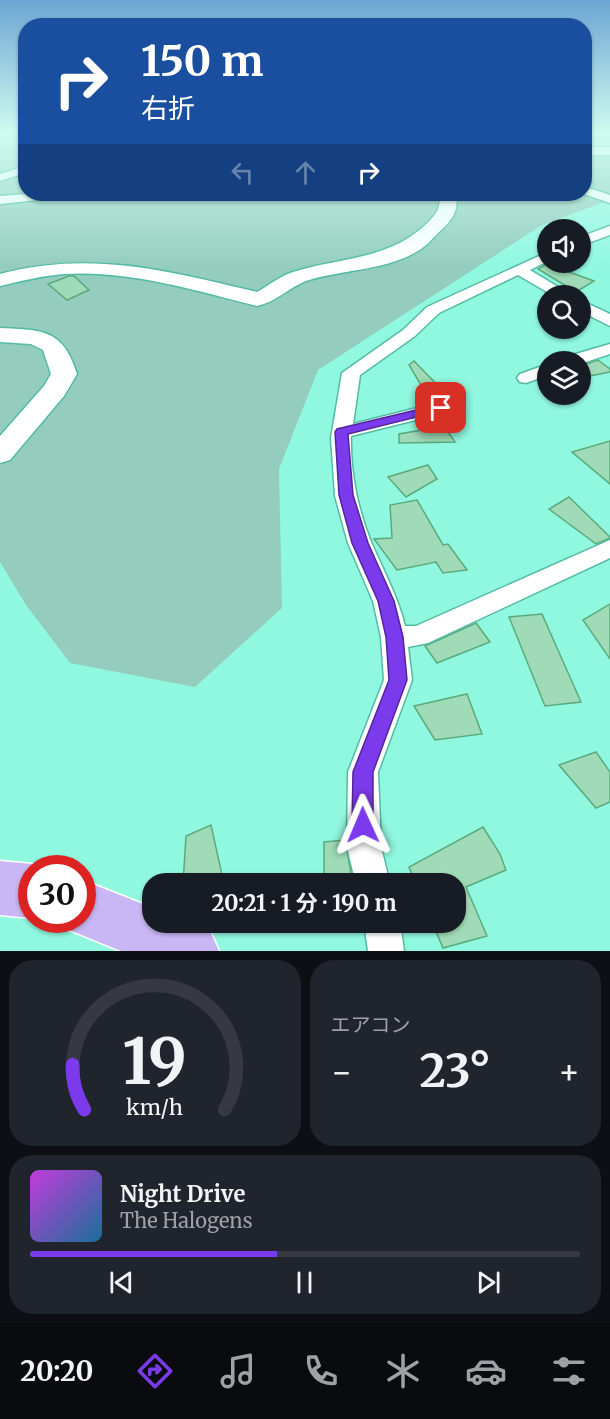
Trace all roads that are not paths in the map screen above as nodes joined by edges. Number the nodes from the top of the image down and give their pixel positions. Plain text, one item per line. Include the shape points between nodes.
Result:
1 (592, 193) edge
2 (18, 198) edge
3 (610, 199) edge
4 (0, 200) edge
5 (449, 201) edge
6 (610, 230) edge
7 (591, 238) edge
8 (537, 261) edge
9 (518, 269) junction
10 (0, 280) edge
11 (546, 285) edge
12 (591, 310) edge
13 (610, 321) edge
14 (0, 335) edge
15 (610, 349) edge
16 (591, 355) edge
17 (537, 374) edge
18 (526, 378) dead end
19 (441, 408) dead end
20 (342, 432) junction
21 (0, 454) edge
22 (610, 548) edge
23 (394, 637) junction
24 (370, 873) edge
25 (0, 888) edge
26 (18, 890) edge
27 (96, 913) edge
28 (384, 933) edge
29 (190, 951) edge
30 (386, 951) edge

1 - 3 street
2 - 4 street
5 - 10 street via 445,217 414,245 380,259 298,278 263,298 120,271 55,269
6 - 7 street
8 - 9 street
9 - 11 street
9 - 20 street via 434,310 409,333 351,373
12 - 13 street
14 - 21 street via 44,342 56,349 64,374
15 - 16 street
17 - 18 street
19 - 20 street
20 - 23 street via 346,495 360,543 386,601
22 - 23 street via 419,636
23 - 24 street via 398,680 363,772 364,847
25 - 26 highway
27 - 29 highway
28 - 30 street

